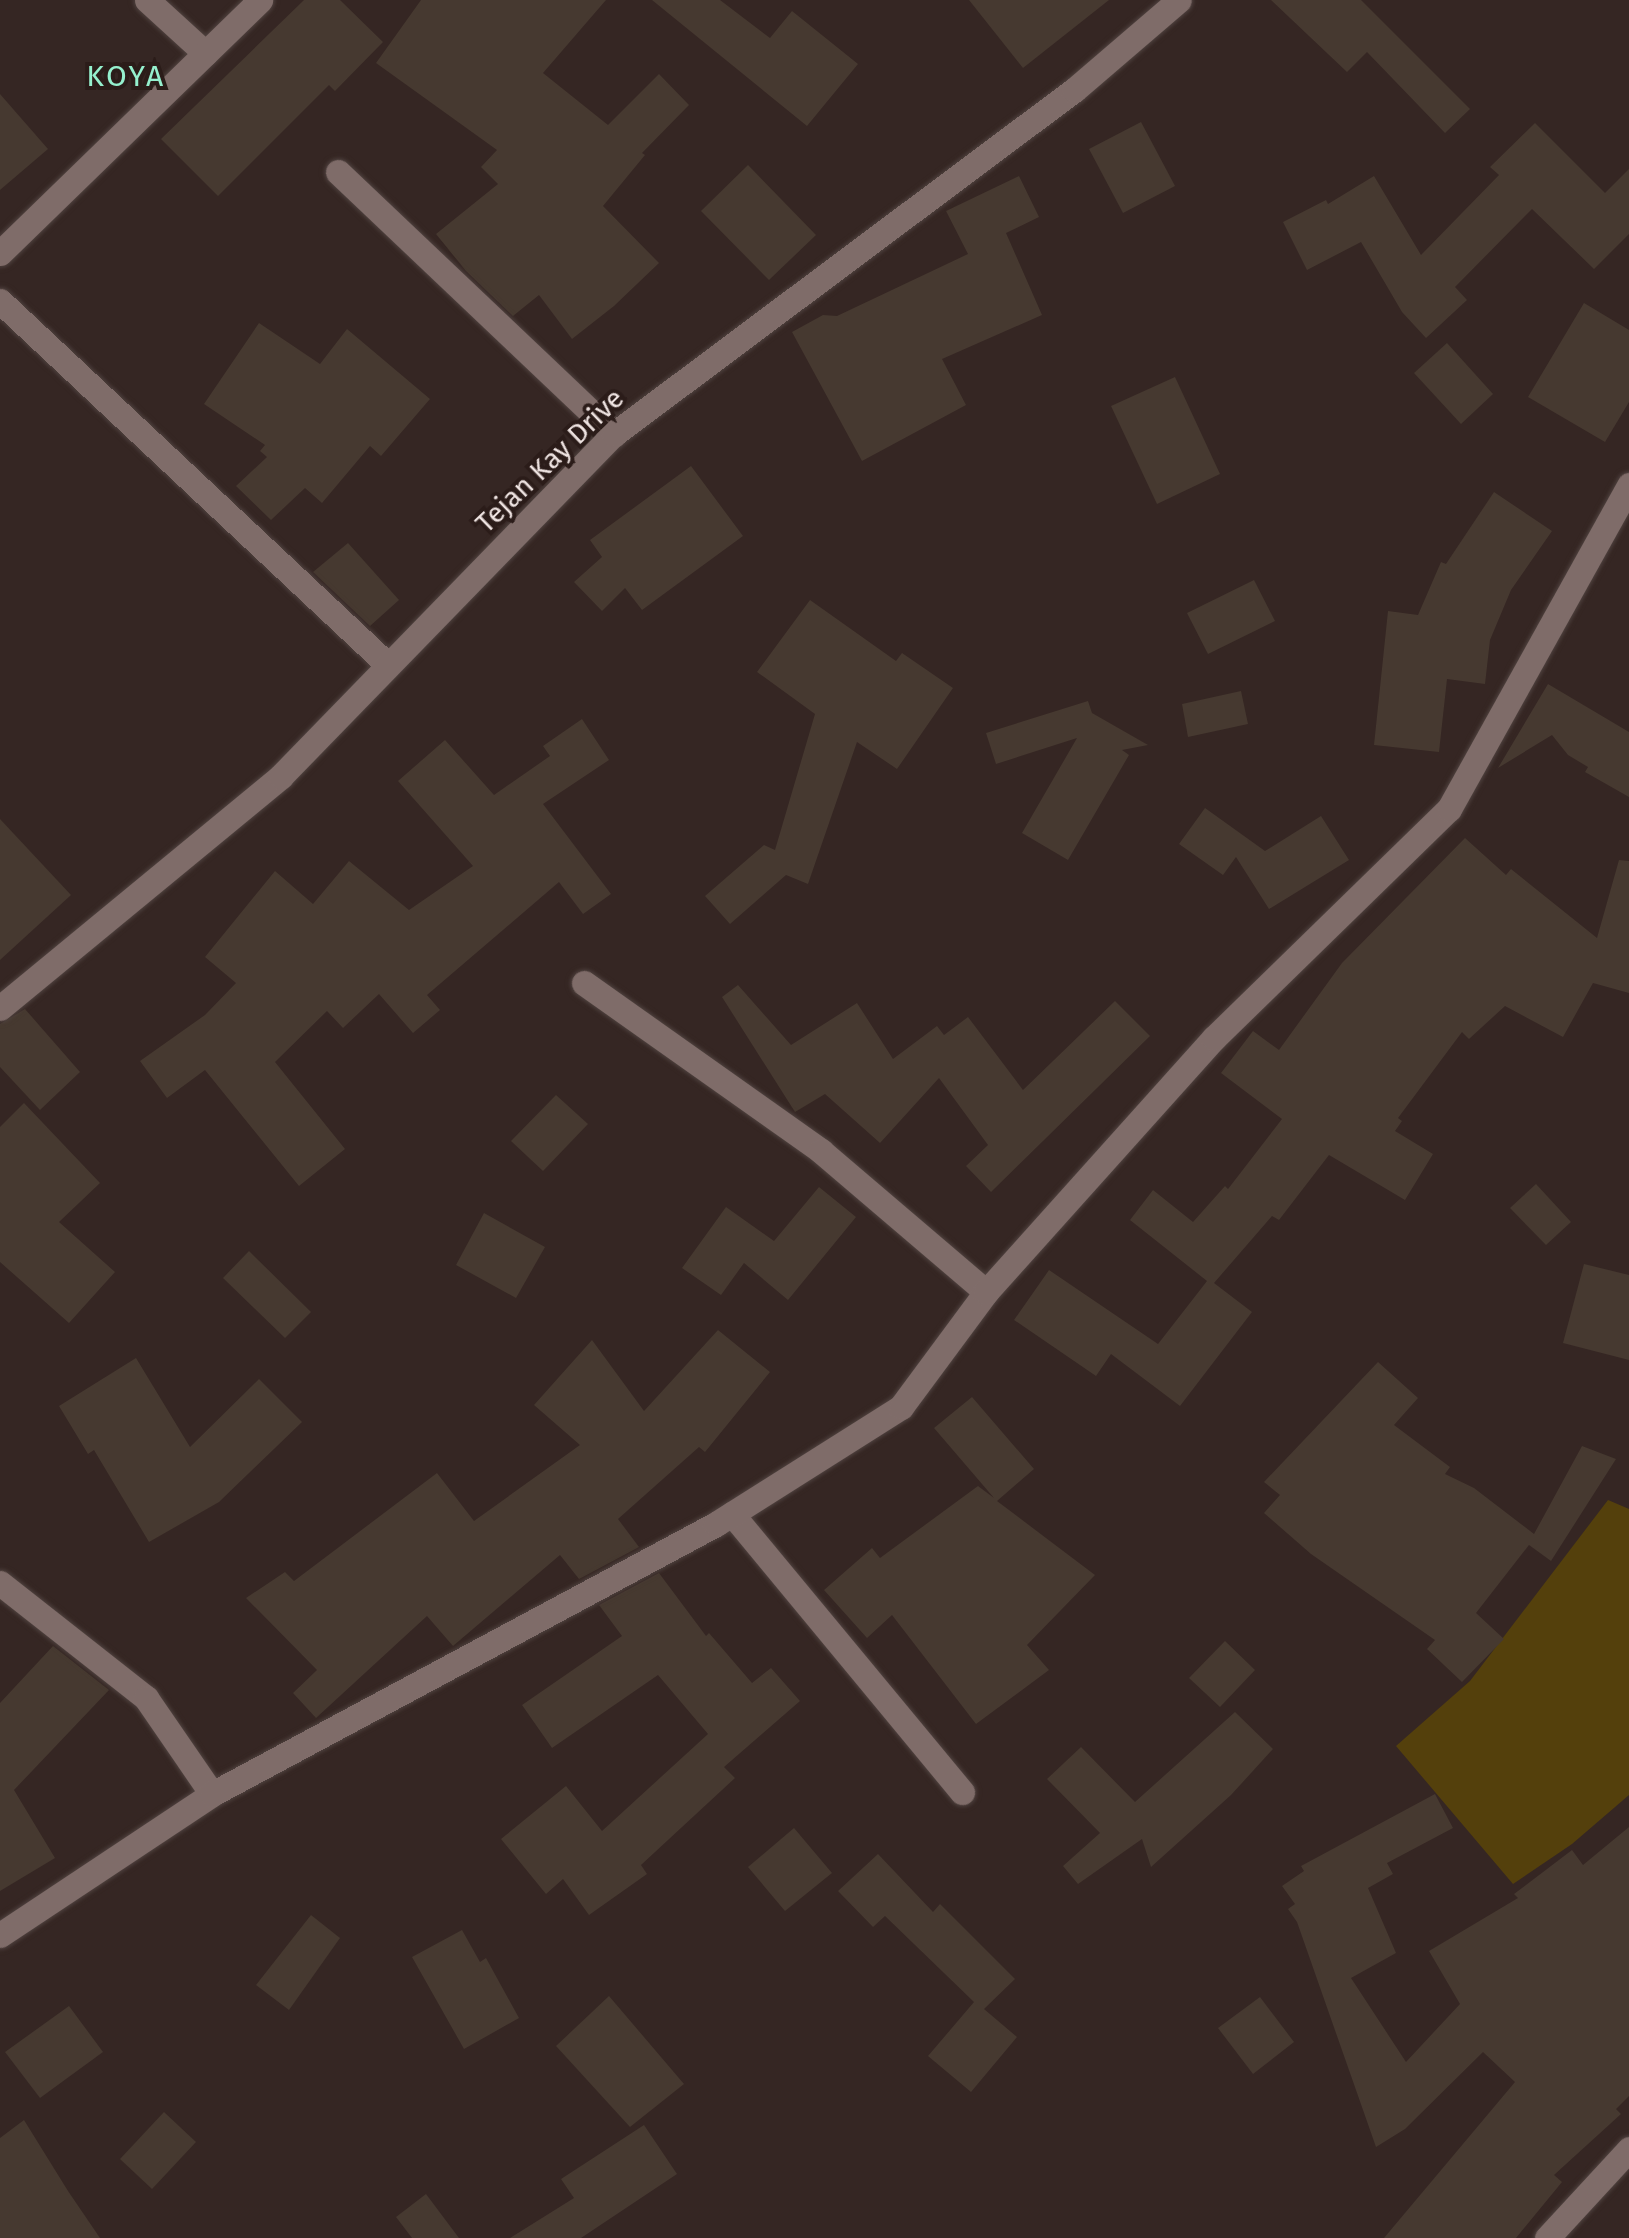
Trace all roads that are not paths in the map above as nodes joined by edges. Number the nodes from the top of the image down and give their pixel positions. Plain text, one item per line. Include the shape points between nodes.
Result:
1 (147, 0) edge
2 (260, 0) edge
3 (1179, 0) edge
4 (205, 52) junction
5 (338, 172) dead end
6 (0, 254) edge
7 (0, 301) edge
8 (614, 434) junction
9 (1629, 485) edge
10 (388, 665) junction
11 (584, 984) dead end
12 (0, 1008) edge
13 (986, 1292) junction
14 (732, 1514) junction
15 (0, 1582) edge
16 (962, 1792) dead end
17 (212, 1794) junction
18 (0, 1936) edge
19 (1629, 2149) edge
20 (1548, 2238) edge

1 - 4 street
2 - 4 street
3 - 8 street, Tejan Kay Drive via 1074,90
4 - 6 street
5 - 8 street
7 - 10 street
8 - 10 street, Tejan Kay Drive
9 - 13 street via 1449,808 1214,1038
10 - 12 street, Tejan Kay Drive via 280,776
11 - 13 street via 822,1151
13 - 14 street via 901,1407
14 - 16 street
14 - 17 street
15 - 17 street via 146,1698
17 - 18 street
19 - 20 street

